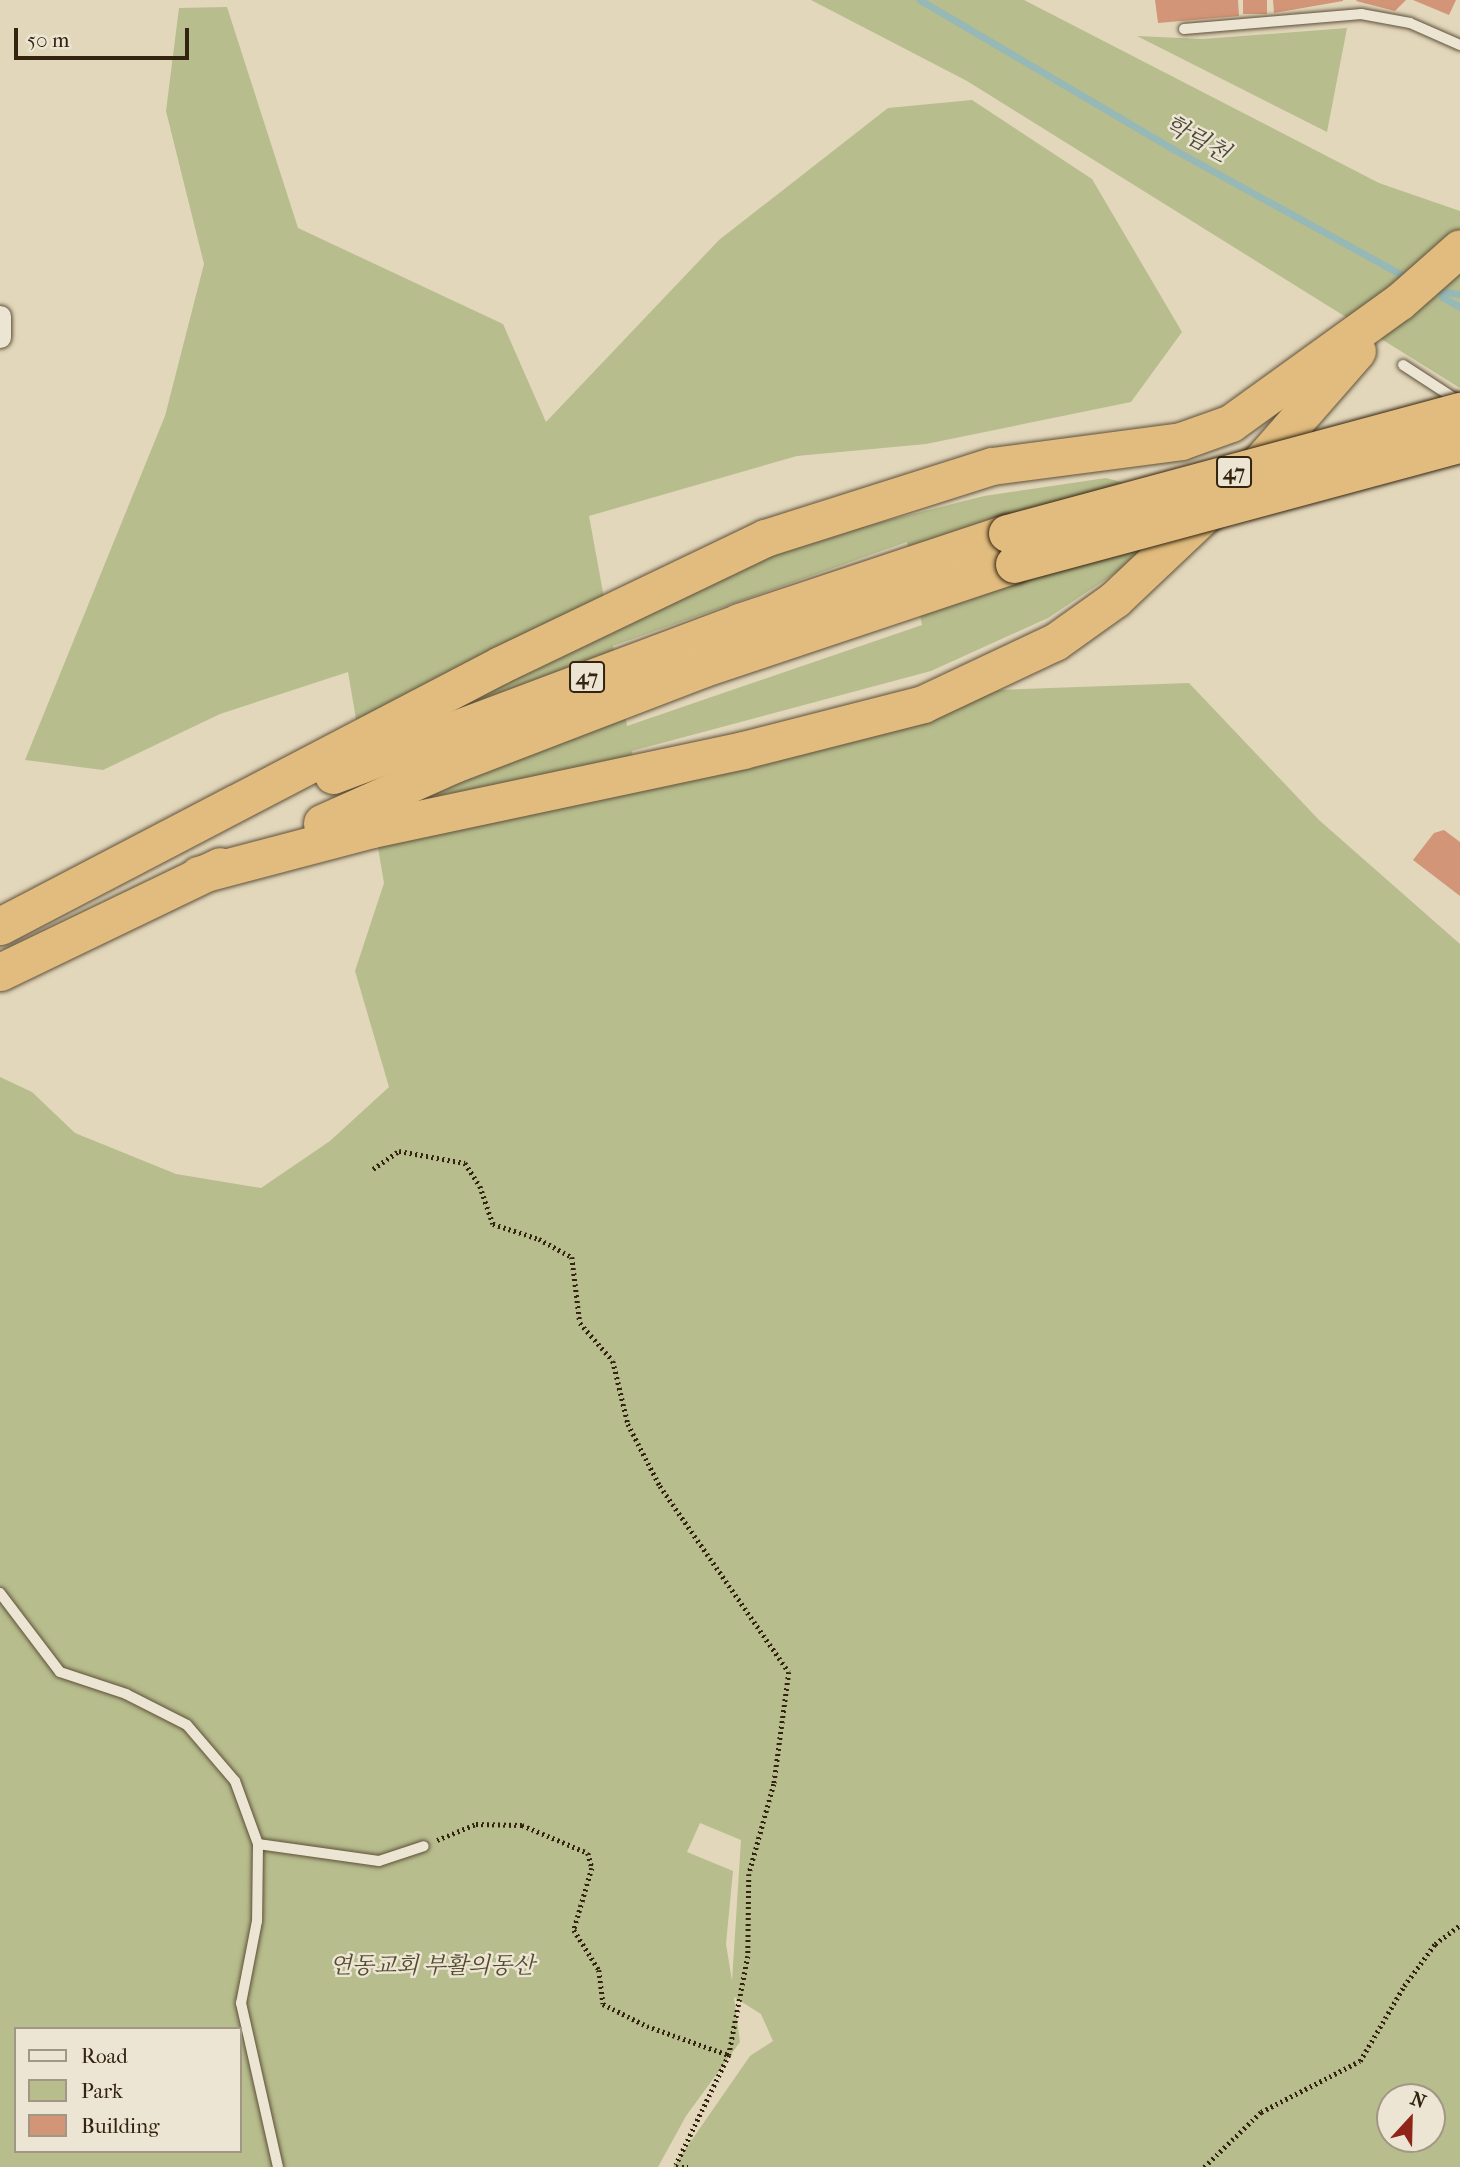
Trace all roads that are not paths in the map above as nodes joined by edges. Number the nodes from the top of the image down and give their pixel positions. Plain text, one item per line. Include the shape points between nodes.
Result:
1 (1184, 29) dead end
2 (1460, 45) edge
3 (1460, 248) edge
4 (1399, 302) junction
5 (0, 316) edge
6 (0, 337) edge
7 (1403, 365) dead end
8 (1460, 402) edge
9 (1460, 411) edge
10 (1460, 444) edge
11 (1011, 548) junction
12 (172, 837) junction
13 (198, 875) junction
14 (0, 926) edge
15 (0, 972) edge
16 (0, 1593) edge
17 (258, 1844) junction
18 (424, 1846) road end
19 (278, 2167) edge

1 - 2 lane via 1361,14 1410,23
3 - 4 highway
4 - 12 highway via 1231,424 1181,441 992,466 765,538 500,665
4 - 13 highway via 1261,461 1115,599 1055,642 923,704 743,750 372,829
5 - 6 street
7 - 8 lane
9 - 11 highway, 47, bridge
10 - 11 highway, 47, bridge
11 - 12 highway, 47 via 715,631
11 - 13 highway, 47 via 454,764
12 - 14 highway, 47
13 - 15 highway, 47
16 - 17 lane via 60,1672 126,1694 187,1725 235,1781
17 - 18 lane via 379,1861
17 - 19 lane via 257,1921 242,2003

